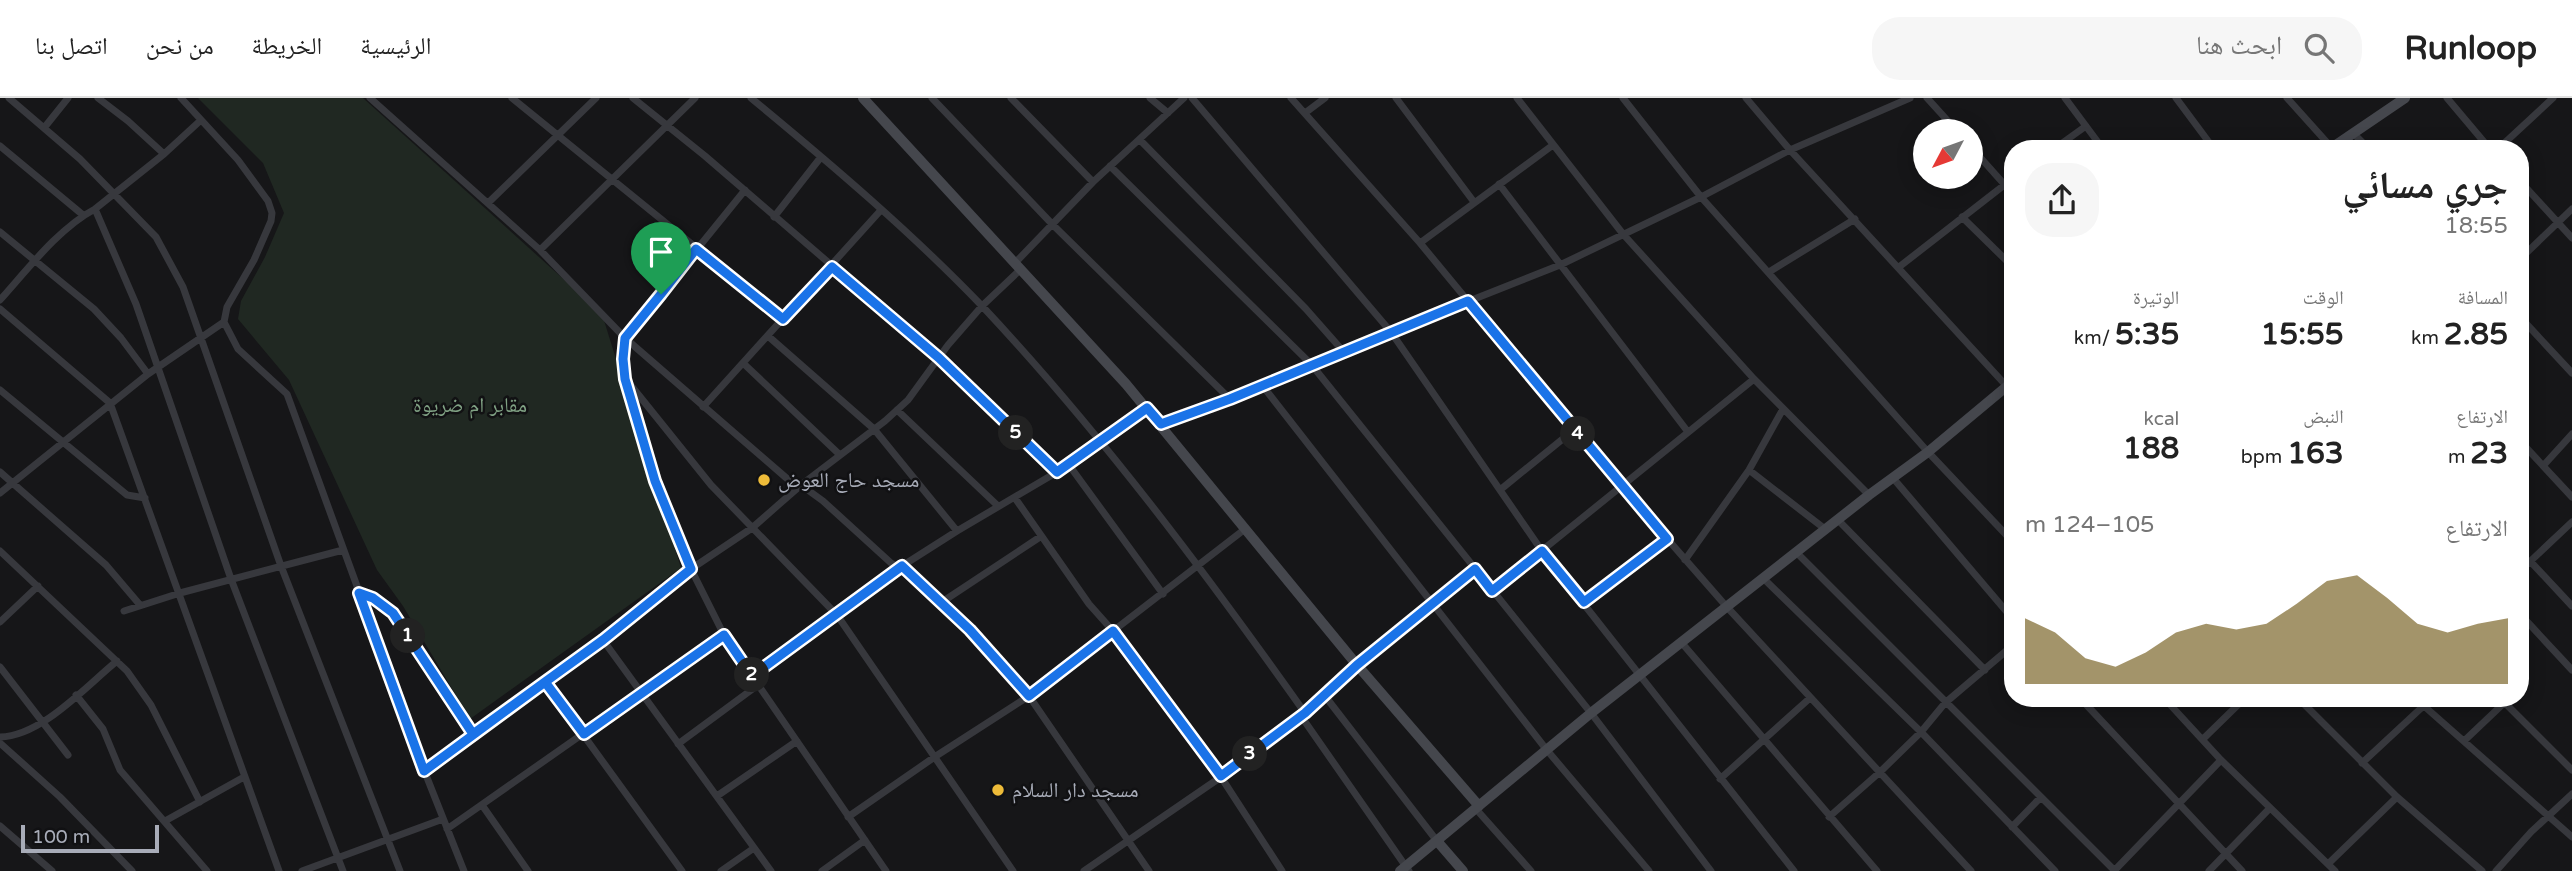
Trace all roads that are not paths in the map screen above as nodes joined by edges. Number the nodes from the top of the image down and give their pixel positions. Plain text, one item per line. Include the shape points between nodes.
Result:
1 (9, 98) edge
2 (68, 98) edge
3 (98, 98) edge
4 (181, 98) edge
5 (370, 98) edge
6 (512, 98) edge
7 (596, 98) edge
8 (634, 98) edge
9 (695, 98) edge
10 (751, 98) edge
11 (863, 98) edge
12 (932, 98) edge
13 (1011, 98) edge
14 (1150, 98) edge
15 (1184, 98) edge
16 (1192, 98) edge
17 (1291, 98) edge
18 (1325, 98) edge
19 (1396, 98) edge
20 (1517, 98) edge
21 (1623, 98) edge
22 (1746, 98) edge
23 (1910, 98) edge
24 (1927, 98) edge
25 (2065, 98) edge
26 (2176, 98) edge
27 (2287, 98) edge
28 (2404, 98) edge
29 (2447, 98) edge
30 (2553, 98) edge
31 (1168, 113) junction
32 (1304, 113) junction
33 (1946, 119) edge
34 (201, 120) junction
35 (668, 126) junction
36 (2086, 126) junction
37 (44, 128) junction
38 (2353, 133) junction
39 (558, 135) junction
40 (1140, 140) junction
41 (2067, 140) edge
42 (2096, 140) edge
43 (2207, 140) edge
44 (2324, 140) edge
45 (2343, 140) edge
46 (2360, 140) edge
47 (2482, 140) edge
48 (2508, 140) edge
49 (0, 145) edge
50 (1553, 145) junction
51 (1790, 150) junction
52 (164, 154) junction
53 (821, 157) junction
54 (1983, 160) edge
55 (1110, 166) junction
56 (611, 179) junction
57 (1093, 182) junction
58 (2004, 183) edge
59 (1499, 184) junction
60 (2004, 185) edge
61 (745, 190) junction
62 (2529, 191) edge
63 (114, 193) junction
64 (1701, 197) junction
65 (1474, 202) junction
66 (488, 203) junction
67 (95, 209) junction
68 (2572, 209) edge
69 (881, 210) junction
70 (83, 215) junction
71 (774, 217) junction
72 (1962, 217) junction
73 (1855, 219) junction
74 (2558, 223) junction
75 (1053, 225) junction
76 (0, 232) edge
77 (1623, 234) junction
78 (2572, 238) edge
79 (1420, 243) junction
80 (696, 249) junction
81 (540, 250) junction
82 (2529, 250) edge
83 (2004, 258) edge
84 (34, 261) junction
85 (1560, 265) junction
86 (1018, 266) junction
87 (832, 267) junction
88 (1899, 267) junction
89 (1769, 272) junction
90 (0, 300) edge
91 (1468, 301) junction
92 (982, 306) junction
93 (0, 309) edge
94 (783, 319) junction
95 (224, 322) junction
96 (2529, 327) edge
97 (1391, 332) junction
98 (768, 336) junction
99 (201, 338) junction
100 (625, 338) junction
101 (1343, 351) junction
102 (939, 358) junction
103 (743, 363) junction
104 (1311, 364) junction
105 (158, 367) junction
106 (2572, 373) edge
107 (148, 374) junction
108 (625, 379) junction
109 (1754, 379) junction
110 (2004, 380) edge
111 (1262, 385) junction
112 (0, 390) edge
113 (2004, 392) edge
114 (1230, 399) junction
115 (110, 403) junction
116 (703, 407) junction
117 (1147, 408) junction
118 (897, 410) junction
119 (1783, 410) junction
120 (1161, 424) junction
121 (874, 429) junction
122 (1575, 429) junction
123 (1688, 432) junction
124 (2572, 434) edge
125 (1101, 440) junction
126 (65, 442) junction
127 (2529, 451) edge
128 (1928, 452) junction
129 (840, 455) junction
130 (1069, 465) junction
131 (2543, 466) junction
132 (1749, 470) junction
133 (0, 472) edge
134 (1057, 472) junction
135 (1893, 478) junction
136 (12, 482) junction
137 (801, 485) junction
138 (1621, 486) junction
139 (1500, 490) junction
140 (0, 493) edge
141 (1869, 495) junction
142 (2572, 497) edge
143 (145, 498) junction
144 (1015, 498) junction
145 (998, 506) junction
146 (1838, 520) junction
147 (2572, 522) edge
148 (752, 528) junction
149 (1245, 529) junction
150 (1825, 529) junction
151 (957, 531) junction
152 (2004, 533) edge
153 (1040, 537) junction
154 (1667, 539) junction
155 (343, 550) junction
156 (0, 551) edge
157 (1542, 551) junction
158 (1796, 552) junction
159 (1685, 559) junction
160 (2530, 561) joint
161 (281, 566) junction
162 (902, 566) junction
163 (1199, 566) junction
164 (691, 569) junction
165 (1475, 569) junction
166 (1763, 578) junction
167 (231, 579) junction
168 (37, 586) junction
169 (1492, 591) junction
170 (180, 593) junction
171 (359, 593) junction
172 (1163, 594) junction
173 (942, 602) junction
174 (1584, 602) junction
175 (1430, 603) junction
176 (141, 606) junction
177 (1726, 606) junction
178 (2572, 606) edge
179 (2004, 609) edge
180 (124, 611) dead end
181 (838, 615) junction
182 (0, 622) edge
183 (2529, 624) edge
184 (1113, 631) junction
185 (724, 635) junction
186 (603, 640) junction
187 (1681, 642) junction
188 (2004, 653) edge
189 (117, 661) junction
190 (1357, 665) junction
191 (0, 667) edge
192 (1985, 670) junction
193 (2572, 670) edge
194 (1640, 674) junction
195 (752, 676) junction
196 (545, 682) junction
197 (758, 685) junction
198 (642, 694) junction
199 (76, 695) junction
200 (1325, 695) junction
201 (1029, 696) junction
202 (1810, 698) junction
203 (1945, 703) junction
204 (2088, 707) edge
205 (2172, 707) edge
206 (2236, 707) edge
207 (2307, 707) edge
208 (2421, 707) edge
209 (2425, 707) edge
210 (2496, 707) edge
211 (2508, 707) edge
212 (1591, 713) junction
213 (1303, 714) junction
214 (44, 722) junction
215 (1921, 732) junction
216 (473, 734) junction
217 (584, 734) junction
218 (0, 737) edge
219 (1764, 740) junction
220 (2203, 740) junction
221 (797, 741) junction
222 (2464, 741) junction
223 (0, 743) edge
224 (678, 744) junction
225 (1546, 749) junction
226 (68, 755) dead end
227 (936, 756) junction
228 (2221, 760) junction
229 (2362, 763) junction
230 (2572, 769) edge
231 (424, 771) junction
232 (1880, 772) junction
233 (1221, 776) junction
234 (244, 777) junction
235 (1720, 779) junction
236 (2572, 794) edge
237 (717, 796) junction
238 (2397, 797) junction
239 (2040, 798) junction
240 (200, 802) junction
241 (2178, 803) junction
242 (482, 805) junction
243 (1477, 807) junction
244 (2270, 808) junction
245 (848, 817) junction
246 (1829, 817) junction
247 (2548, 817) junction
248 (443, 819) junction
249 (164, 821) junction
250 (0, 826) edge
251 (2012, 827) junction
252 (447, 829) junction
253 (2572, 838) edge
254 (388, 839) junction
255 (865, 840) junction
256 (1128, 841) junction
257 (1437, 841) junction
258 (754, 848) junction
259 (2224, 854) junction
260 (338, 858) junction
261 (2329, 863) junction
262 (1405, 870) edge
263 (2499, 870) edge
264 (52, 871) edge
265 (132, 871) edge
266 (207, 871) edge
267 (279, 871) edge
268 (302, 871) edge
269 (343, 871) edge
270 (400, 871) edge
271 (464, 871) edge
272 (528, 871) edge
273 (682, 871) edge
274 (721, 871) edge
275 (771, 871) edge
276 (822, 871) edge
277 (886, 871) edge
278 (1013, 871) edge
279 (1084, 871) edge
280 (1149, 871) edge
281 (1282, 871) edge
282 (1463, 871) edge
283 (1531, 871) edge
284 (1649, 871) edge
285 (1711, 871) edge
286 (1794, 871) edge
287 (1877, 871) edge
288 (1971, 871) edge
289 (2055, 871) edge
290 (2114, 871) edge
291 (2209, 871) edge
292 (2242, 871) edge
293 (2335, 871) edge
294 (2482, 871) edge

1 - 37 street
2 - 37 street
3 - 52 street
4 - 34 street
5 - 66 street
6 - 39 street
7 - 39 street
8 - 35 street
9 - 35 street
10 - 53 street
11 - 86 street
12 - 75 street
13 - 57 street
14 - 31 street
15 - 31 street
16 - 97 street
17 - 32 street
18 - 32 street
19 - 65 street
20 - 50 street
21 - 64 street
22 - 51 street
23 - 51 street
24 - 33 street
25 - 36 street
26 - 43 street
27 - 44 street
28 - 38 street
29 - 47 street
30 - 48 street
31 - 40 street
32 - 79 street
34 - 52 street
34 - 95 street via 262,190 272,213
35 - 56 street
35 - 61 street
36 - 41 street
36 - 42 street
37 - 63 street
38 - 45 street
38 - 46 street
39 - 56 street
39 - 66 street
40 - 55 street
40 - 101 street
49 - 70 street
50 - 59 street
50 - 77 street
51 - 64 street
51 - 73 street
52 - 63 street
53 - 69 street
53 - 71 street
54 - 58 street
55 - 57 street
55 - 104 street
56 - 80 street
56 - 81 street
57 - 75 street
59 - 65 street
59 - 85 street
60 - 72 street
61 - 71 street
61 - 80 street
62 - 74 street
63 - 67 street
63 - 99 street via 169,256
64 - 77 street
64 - 89 street
65 - 79 street
66 - 81 street
67 - 70 street
67 - 105 street
68 - 74 street
69 - 87 street
69 - 92 street
70 - 84 street
71 - 87 street
72 - 83 street
72 - 88 street
73 - 88 street
73 - 89 street
74 - 78 street
74 - 82 street
75 - 86 street
75 - 114 street
76 - 84 street
77 - 85 street
77 - 109 street
79 - 91 street
80 - 94 street
80 - 100 street
81 - 100 street
84 - 90 street
84 - 107 street via 94,309
85 - 91 street
85 - 123 street
86 - 92 street
86 - 117 street
87 - 94 street
87 - 102 street
88 - 110 street
89 - 128 street
91 - 97 street
91 - 122 street
92 - 102 street
92 - 125 street
93 - 115 street
94 - 98 street
95 - 99 street
95 - 155 street via 238,349 287,394
96 - 106 street
97 - 101 street
97 - 139 street
98 - 103 street
98 - 121 street
99 - 105 street
99 - 161 street
100 - 108 street
100 - 116 street
101 - 104 street
102 - 118 street
102 - 134 street
103 - 116 street
103 - 129 street
104 - 111 street
104 - 165 street
105 - 107 street
105 - 167 street
107 - 115 street
108 - 148 street
108 - 164 street via 655,481
109 - 119 street
109 - 123 street
111 - 114 street
111 - 175 street
112 - 126 street
113 - 128 street
114 - 120 street
115 - 126 street
115 - 143 street
116 - 137 street via 791,482
117 - 120 street
117 - 125 street
118 - 121 street
118 - 145 street
119 - 132 street
119 - 141 street
120 - 149 street
121 - 129 street
121 - 151 street
122 - 138 street
122 - 139 street
123 - 138 street
124 - 131 street
125 - 130 street
125 - 163 street
126 - 136 street
126 - 143 street via 127,495
127 - 131 street
128 - 135 street
128 - 152 street
129 - 137 street
130 - 134 street
130 - 172 street
131 - 142 street
132 - 150 street
132 - 159 street
133 - 136 street
134 - 144 street
135 - 141 street
135 - 179 street
136 - 140 street
136 - 176 street via 106,565
137 - 148 street
137 - 162 street via 891,563
138 - 154 street
138 - 157 street
139 - 157 street
141 - 146 street
143 - 170 street
144 - 145 street
144 - 153 street
145 - 151 street
146 - 150 street
146 - 192 street
147 - 160 street
148 - 164 street
148 - 181 street
149 - 163 street
149 - 190 street
150 - 158 street
151 - 162 street
153 - 173 street
153 - 184 street
154 - 159 street
154 - 174 street
155 - 161 street
155 - 171 street
156 - 168 street
157 - 169 street
157 - 174 street
158 - 166 street
158 - 203 street
159 - 177 street
160 - 178 street
161 - 167 street
161 - 254 street
162 - 173 street
162 - 181 street
163 - 172 street
163 - 213 street
164 - 185 street
164 - 186 street
165 - 169 street
165 - 175 street
166 - 177 street
166 - 215 street
167 - 170 street
167 - 260 street
168 - 182 street
168 - 189 street
169 - 212 street
170 - 176 street
170 - 234 street
171 - 216 street via 393,613
171 - 231 street
172 - 184 street
173 - 201 street
174 - 194 street
175 - 190 street
175 - 225 street
176 - 180 street
177 - 187 street
177 - 202 street
181 - 195 street
181 - 227 street
183 - 193 street
184 - 201 street
184 - 233 street
185 - 195 street
185 - 198 street
186 - 196 street
186 - 198 street
187 - 194 street
187 - 219 street
188 - 192 street
189 - 199 street
189 - 240 street via 151,705
190 - 200 street
190 - 243 street
191 - 214 street
192 - 203 street
194 - 212 street
194 - 235 street
195 - 197 street
196 - 216 street
196 - 217 street
197 - 221 street
197 - 224 street
198 - 217 street
198 - 224 street
199 - 214 street
199 - 249 street via 103,729 120,770
200 - 213 street
200 - 257 street
201 - 227 street
201 - 256 street
202 - 219 street
202 - 232 street
203 - 215 street
203 - 239 street
204 - 241 street
205 - 220 street
206 - 220 street
207 - 229 street
208 - 229 street
209 - 222 street
210 - 222 street
211 - 230 street
212 - 225 street
212 - 285 street
213 - 233 street
213 - 262 street
214 - 218 street
214 - 226 street
215 - 232 street
215 - 251 street
216 - 231 street
217 - 242 street
217 - 273 street
219 - 235 street
219 - 246 street
220 - 228 street
221 - 237 street
221 - 245 street
222 - 247 street
223 - 265 street
224 - 237 street
225 - 243 street
225 - 284 street
227 - 245 street
227 - 278 street
228 - 241 street
228 - 244 street
229 - 238 street
231 - 248 street
232 - 246 street
232 - 288 street
233 - 256 street
233 - 281 street
234 - 240 street
234 - 267 street
235 - 286 street
236 - 247 street
237 - 258 street
238 - 261 street
238 - 294 street
239 - 251 street
239 - 290 street
240 - 249 street
241 - 259 street
241 - 290 street
242 - 252 street
242 - 272 street
243 - 257 street
243 - 283 street
244 - 259 street
244 - 261 street
245 - 255 street
246 - 287 street
247 - 253 street
247 - 263 street
248 - 252 street
248 - 254 street
249 - 266 street
250 - 264 street
251 - 289 street
252 - 271 street
254 - 260 street
254 - 270 street
255 - 276 street
255 - 277 street
256 - 279 street
256 - 280 street
257 - 262 street
257 - 282 street
258 - 274 street
258 - 275 street
259 - 291 street
259 - 292 street
260 - 268 street
260 - 269 street
261 - 293 street

